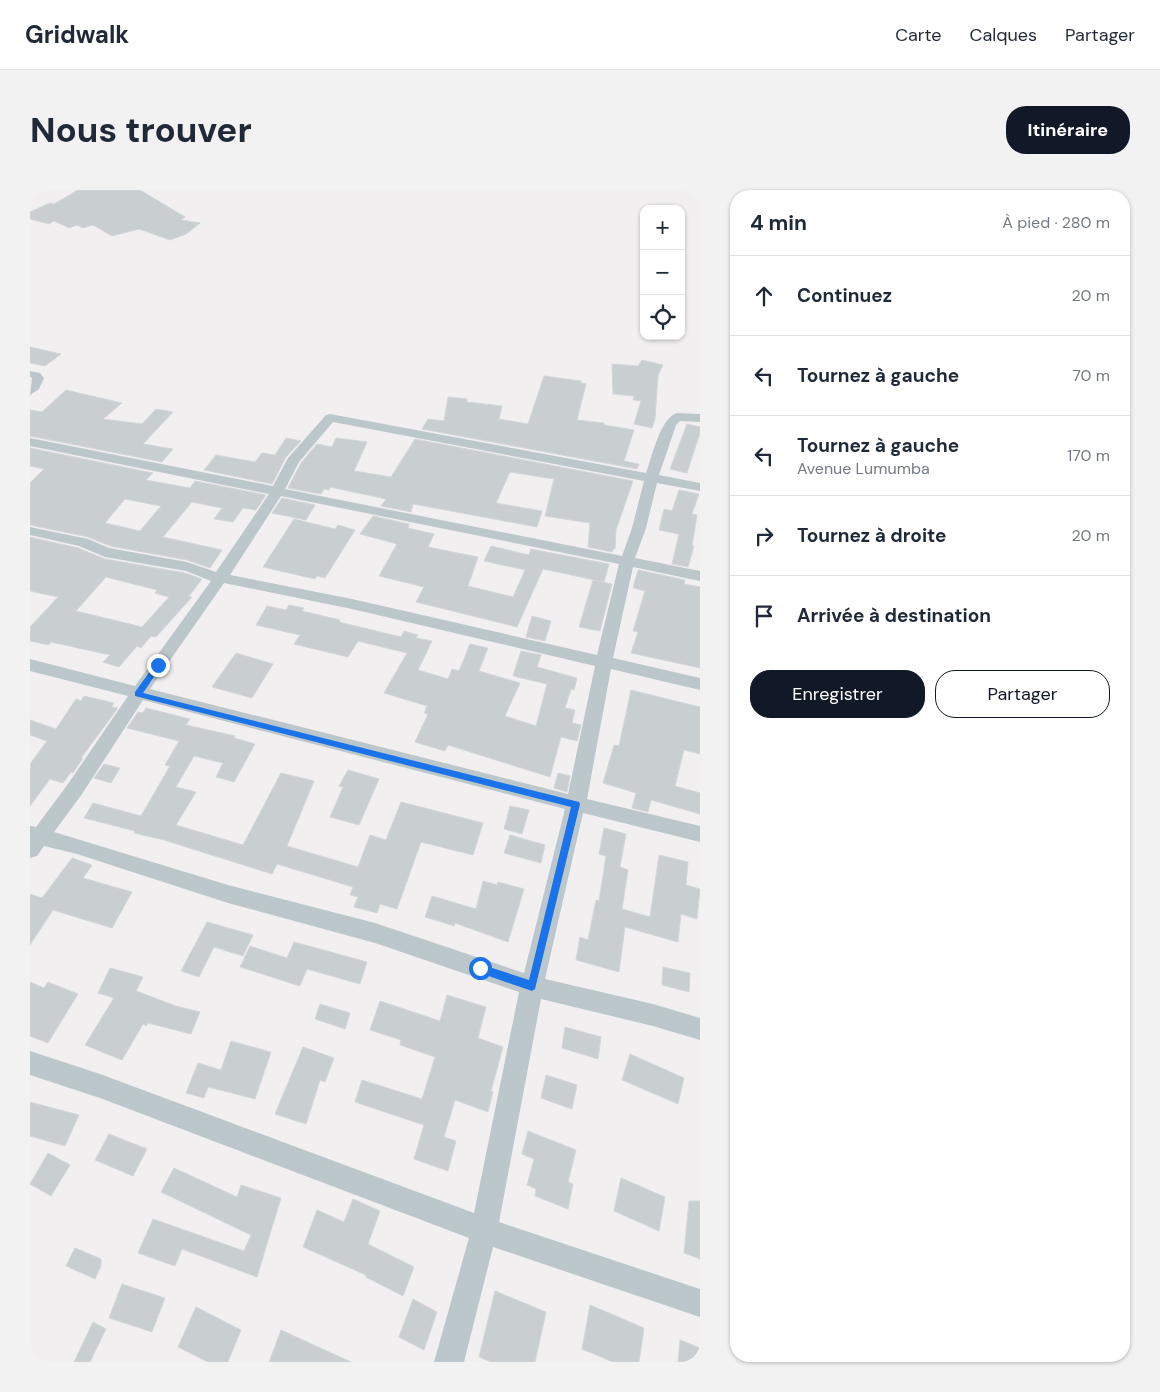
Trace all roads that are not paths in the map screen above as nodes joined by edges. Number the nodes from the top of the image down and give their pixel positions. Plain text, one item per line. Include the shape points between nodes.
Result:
1 (30, 374) edge
2 (30, 391) edge
3 (700, 418) edge
4 (30, 442) edge
5 (651, 478) junction
6 (700, 487) edge
7 (276, 493) junction
8 (30, 531) edge
9 (627, 561) junction
10 (700, 576) edge
11 (221, 577) junction
12 (604, 662) junction
13 (30, 666) edge
14 (700, 684) edge
15 (138, 694) junction
16 (576, 804) junction
17 (700, 834) edge
18 (33, 840) edge
19 (532, 986) junction
20 (700, 1030) edge
21 (30, 1063) edge
22 (484, 1230) junction
23 (700, 1303) edge
24 (449, 1362) edge

1 - 2 street via 38,378
3 - 5 street via 677,417 670,423
4 - 7 street
5 - 6 street
5 - 7 street via 330,418 294,461
5 - 9 street
7 - 9 street
7 - 11 street
8 - 11 street via 83,542 105,552 193,568
9 - 10 street
9 - 12 street
11 - 12 street
11 - 15 street
12 - 14 street
12 - 16 street
13 - 15 street
15 - 16 street
15 - 18 street via 75,789
16 - 17 street
16 - 19 street
18 - 19 street via 76,846 228,894 375,933
19 - 20 street via 653,1015
19 - 22 street
21 - 22 street via 100,1086
22 - 23 street
22 - 24 street

